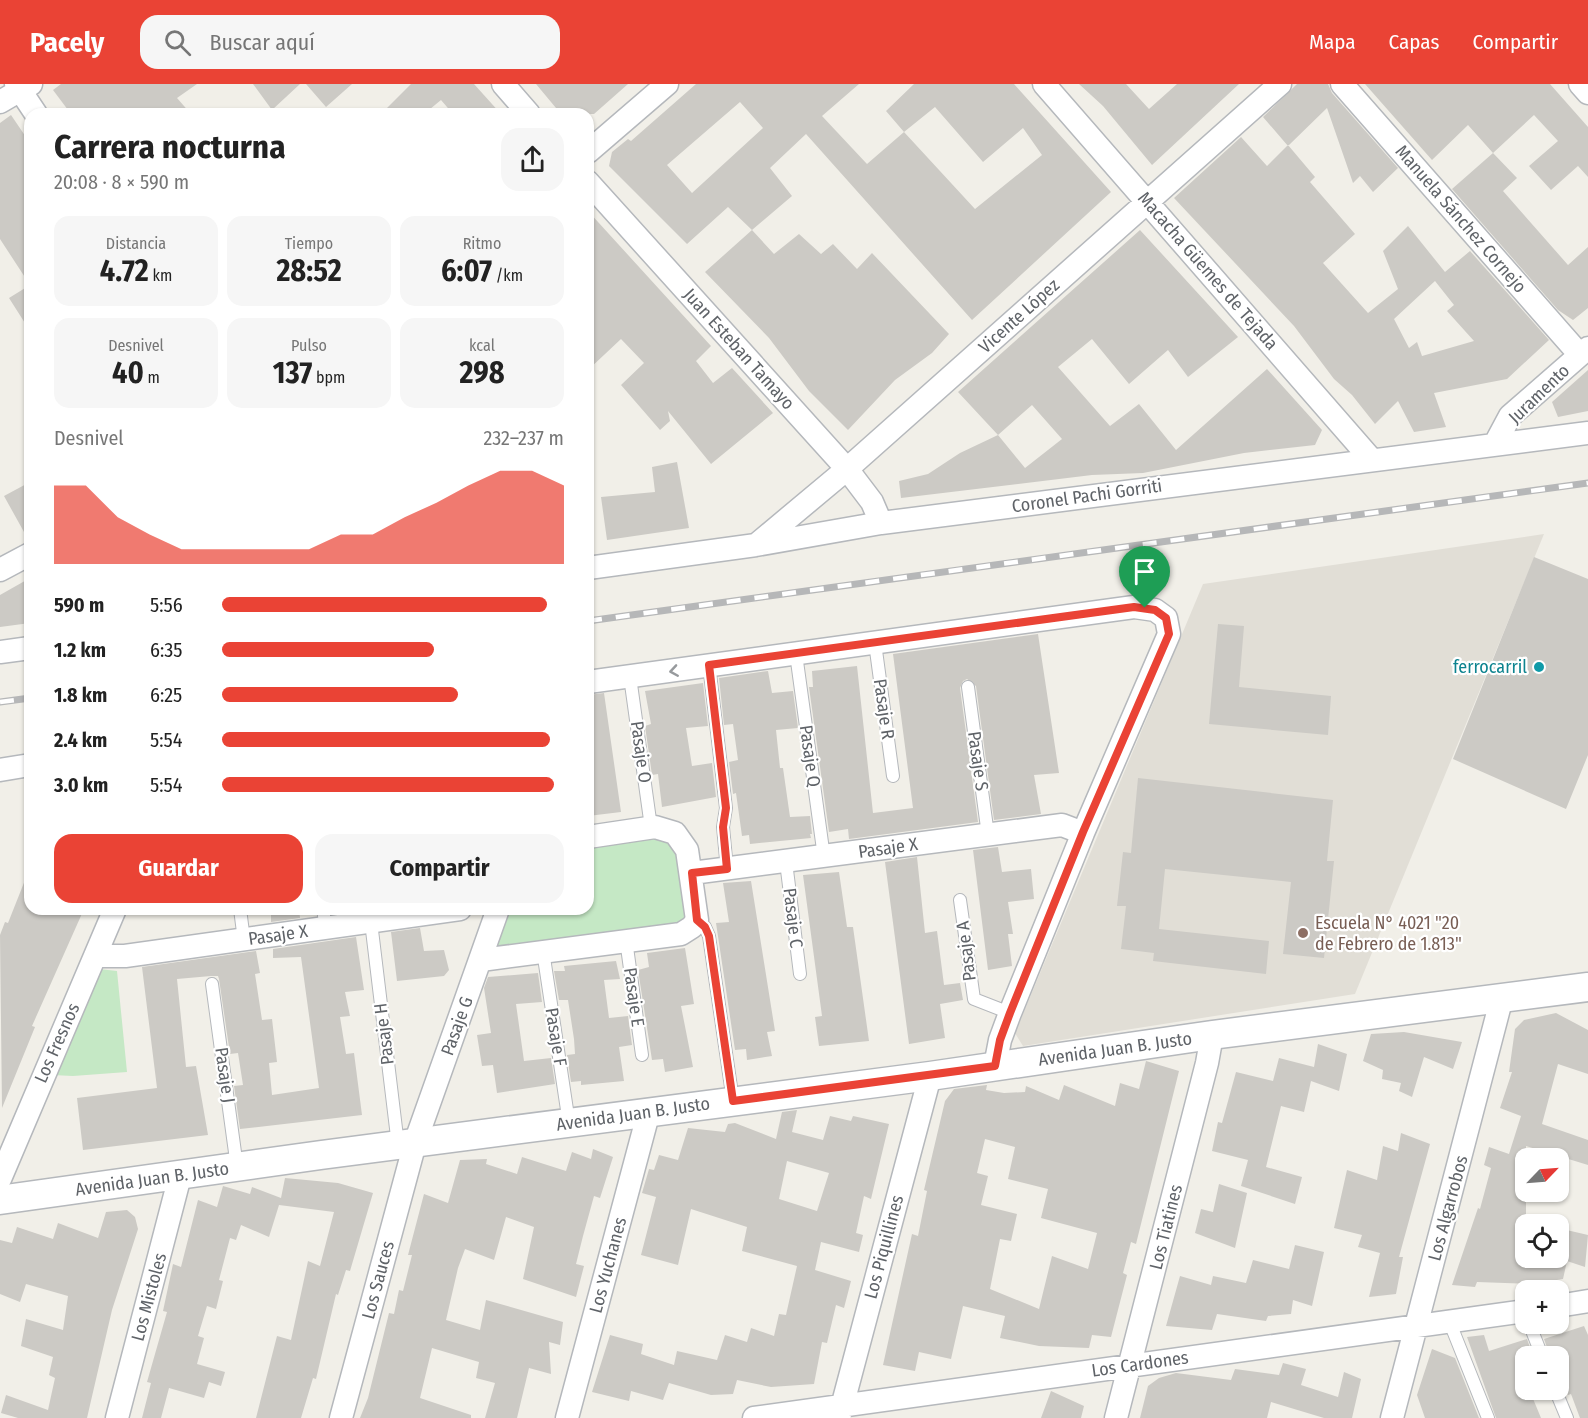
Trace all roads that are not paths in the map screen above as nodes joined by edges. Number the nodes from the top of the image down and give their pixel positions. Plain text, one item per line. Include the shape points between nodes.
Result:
1 (503, 84) edge
2 (667, 84) edge
3 (1044, 84) edge
4 (1280, 84) edge
5 (1342, 84) edge
6 (1580, 84) edge
7 (22, 86) edge
8 (1588, 93) edge
9 (0, 102) edge
10 (33, 108) edge
11 (524, 108) edge
12 (594, 147) edge
13 (594, 189) edge
14 (1148, 201) junction
15 (1584, 351) edge
16 (1588, 433) edge
17 (1496, 444) junction
18 (1371, 459) junction
19 (847, 469) junction
20 (881, 524) junction
21 (756, 545) junction
22 (24, 557) edge
23 (594, 567) edge
24 (0, 570) edge
25 (875, 643) junction
26 (24, 649) edge
27 (0, 652) edge
28 (796, 654) junction
29 (709, 665) junction
30 (630, 677) junction
31 (594, 681) edge
32 (968, 687) dead end
33 (24, 766) edge
34 (0, 770) edge
35 (893, 776) dead end
36 (651, 827) junction
37 (1083, 832) junction
38 (988, 835) junction
39 (594, 836) edge
40 (824, 857) junction
41 (786, 862) junction
42 (727, 869) junction
43 (692, 873) junction
44 (960, 900) dead end
45 (112, 915) edge
46 (241, 915) edge
47 (401, 915) edge
48 (496, 915) edge
49 (324, 919) edge
50 (697, 920) junction
51 (371, 922) junction
52 (244, 940) junction
53 (626, 940) junction
54 (543, 951) junction
55 (95, 956) junction
56 (481, 960) junction
57 (800, 974) dead end
58 (212, 984) dead end
59 (1588, 987) edge
60 (1502, 997) junction
61 (1010, 1013) junction
62 (1212, 1035) junction
63 (642, 1055) dead end
64 (995, 1066) junction
65 (930, 1076) junction
66 (733, 1101) junction
67 (649, 1111) junction
68 (569, 1123) junction
69 (406, 1144) junction
70 (237, 1167) junction
71 (180, 1176) junction
72 (0, 1179) edge
73 (0, 1200) edge
74 (1588, 1301) edge
75 (1569, 1304) edge
76 (1515, 1313) edge
77 (1450, 1323) junction
78 (1417, 1326) junction
79 (1130, 1365) junction
80 (1560, 1400) edge
81 (840, 1413) edge
82 (117, 1418) edge
83 (341, 1418) edge
84 (567, 1418) edge
85 (754, 1418) edge
86 (1116, 1418) edge
87 (1392, 1418) edge
88 (1488, 1418) edge
89 (1567, 1418) edge

1 - 11 street
2 - 12 street
3 - 14 street, Macacha Güemes de Tejada
4 - 14 street, Vicente López
5 - 15 street, Manuela Sánchez Cornejo
6 - 8 street
7 - 9 street
7 - 10 street
13 - 19 street, Juan Esteban Tamayo
14 - 18 street, Macacha Güemes de Tejada
14 - 19 street, Vicente López
15 - 17 street, Juramento via 1510,416
16 - 17 street, Coronel Pachi Gorriti
17 - 18 street, Coronel Pachi Gorriti
18 - 20 street, Coronel Pachi Gorriti
19 - 20 street, Juan Esteban Tamayo via 872,502
19 - 21 street, Vicente López
20 - 21 street, Coronel Pachi Gorriti
21 - 23 street, Coronel Pachi Gorriti
22 - 24 street
25 - 28 street
25 - 35 lane, Pasaje R
25 - 37 street via 1134,607 1155,610 1166,618 1169,634
26 - 27 street
28 - 29 street
28 - 40 lane, Pasaje Q
29 -> 30 street
29 - 42 lane via 726,808 723,827
30 - 31 street
30 - 36 lane, Pasaje O
32 - 38 lane, Pasaje S
33 - 34 street
36 - 39 street
36 - 43 street via 666,828 682,841
37 - 38 street, Pasaje X via 1062,825
37 - 61 street
38 - 40 street, Pasaje X
40 - 41 street, Pasaje X
41 - 42 street, Pasaje X
41 - 57 lane, Pasaje C
42 - 43 street, Pasaje X
43 - 50 street
44 - 61 lane, Pasaje A via 974,999
45 - 55 street, Los Fresnos
46 - 52 lane
47 - 51 street, Pasaje X
48 - 56 street, Pasaje G
49 - 51 street, Pasaje X
49 - 52 street, Pasaje X
50 - 53 street via 681,934
50 - 66 lane via 709,936
51 - 69 lane, Pasaje H
52 - 55 street, Pasaje X via 125,956
53 - 54 street
53 - 63 lane, Pasaje E
54 - 56 street
54 - 68 lane, Pasaje F
55 - 72 street, Los Fresnos
56 - 69 street, Pasaje G
58 - 70 lane, Pasaje J
59 - 60 street, Avenida Juan B. Justo
60 - 62 street, Avenida Juan B. Justo
60 - 78 street, Los Algarrobos
61 - 64 street
62 - 64 street, Avenida Juan B. Justo
62 - 79 street, Los Tiatines
64 - 65 street, Avenida Juan B. Justo
65 - 66 street, Avenida Juan B. Justo
65 - 81 street, Los Piquillines
66 - 67 street, Avenida Juan B. Justo
67 - 68 street, Avenida Juan B. Justo
67 - 84 street, Los Yuchanes
68 - 69 street, Avenida Juan B. Justo
69 - 70 street, Avenida Juan B. Justo
69 - 83 street, Los Sauces
70 - 71 street, Avenida Juan B. Justo
71 - 73 street, Avenida Juan B. Justo
71 - 82 street, Los Mistoles
74 - 75 street
76 - 77 street, Los Cardones
77 - 78 street, Los Cardones
77 - 88 lane
78 - 79 street, Los Cardones
78 - 87 street, Los Algarrobos
79 - 81 street, Los Cardones
79 - 86 street, Los Tiatines
80 - 89 lane
81 - 85 street, Los Cardones

